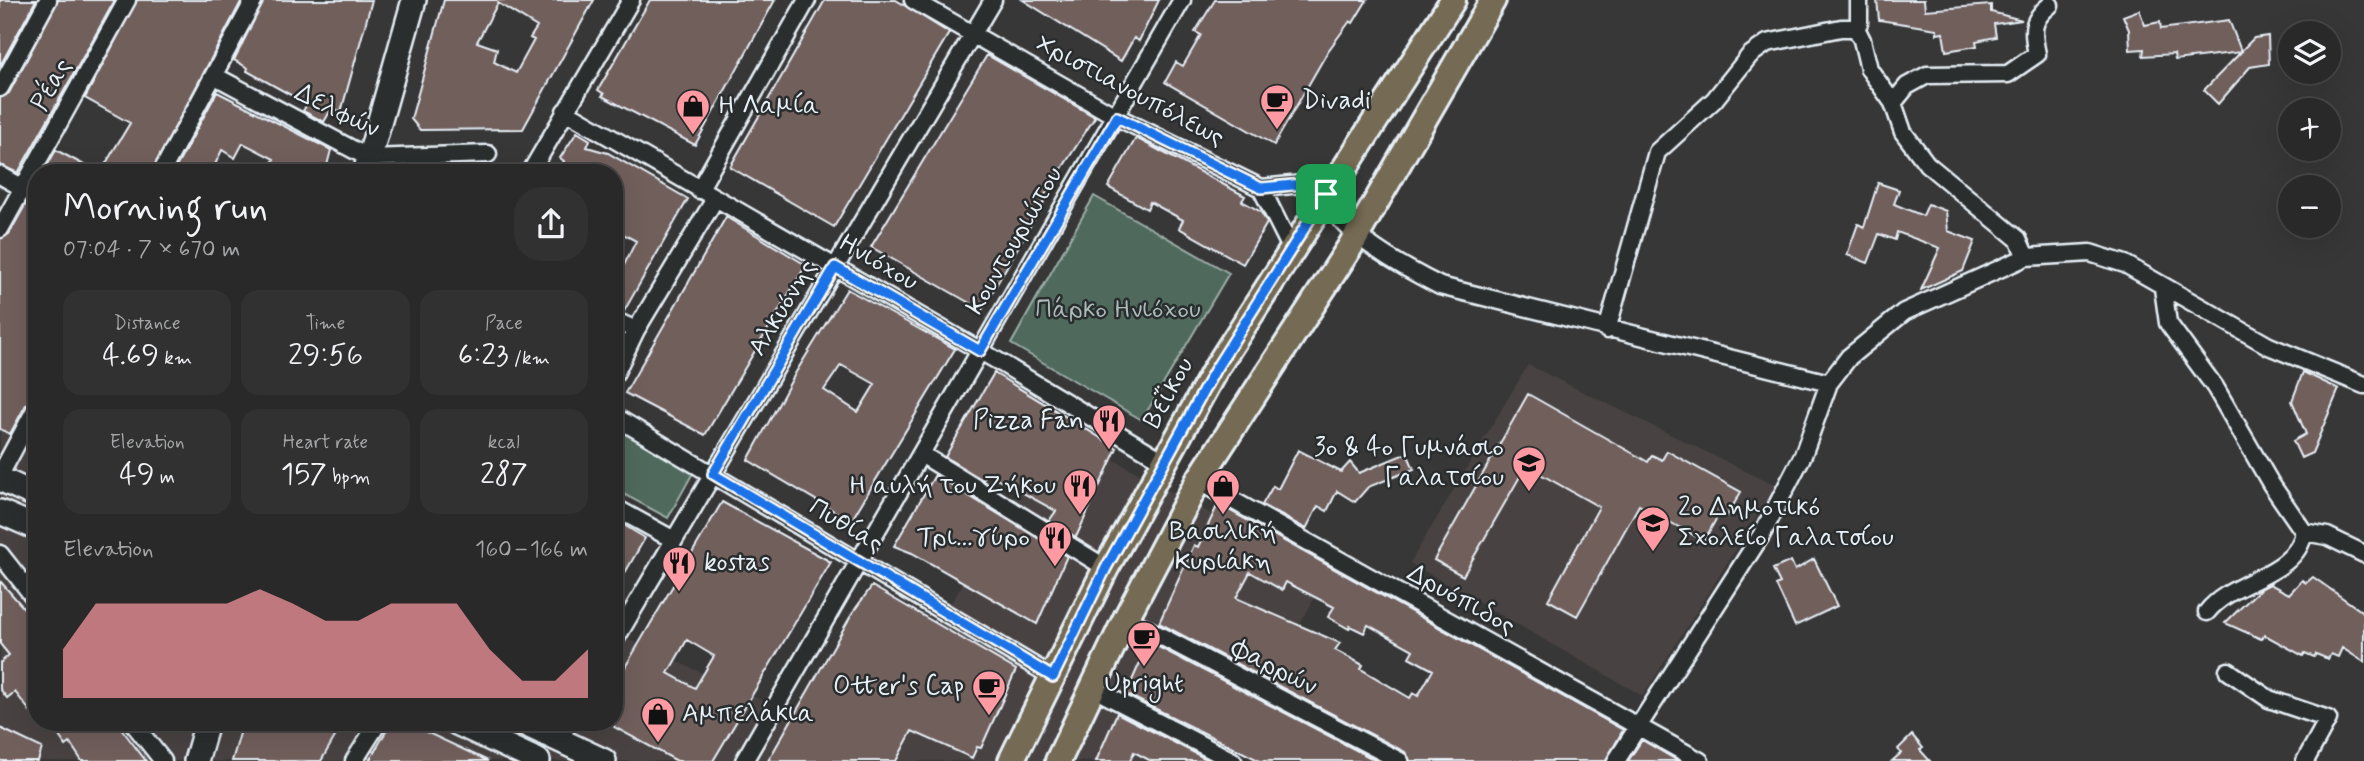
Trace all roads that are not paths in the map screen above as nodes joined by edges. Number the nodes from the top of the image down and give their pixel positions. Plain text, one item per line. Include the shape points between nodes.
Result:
1 (48, 0) edge
2 (127, 0) edge
3 (254, 0) edge
4 (414, 0) edge
5 (631, 0) edge
6 (807, 0) edge
7 (913, 0) edge
8 (993, 0) edge
9 (1182, 0) edge
10 (1453, 0) edge
11 (1493, 0) edge
12 (1860, 0) edge
13 (2050, 5) dead end
14 (1856, 28) junction
15 (975, 33) junction
16 (215, 76) junction
17 (0, 88) edge
18 (1893, 103) junction
19 (565, 111) junction
20 (1117, 117) junction
21 (488, 154) dead end
22 (44, 164) edge
23 (166, 164) edge
24 (364, 164) edge
25 (368, 164) edge
26 (387, 164) edge
27 (535, 164) edge
28 (0, 175) edge
29 (1330, 187) junction
30 (1261, 188) junction
31 (699, 190) junction
32 (28, 191) edge
33 (28, 194) edge
34 (715, 199) junction
35 (0, 229) edge
36 (1358, 234) junction
37 (1292, 250) junction
38 (2026, 257) junction
39 (835, 267) junction
40 (2163, 288) junction
41 (623, 324) edge
42 (636, 330) junction
43 (1608, 330) junction
44 (980, 351) junction
45 (623, 357) edge
46 (1829, 383) junction
47 (2364, 385) edge
48 (623, 421) edge
49 (28, 423) edge
50 (920, 454) junction
51 (1164, 462) junction
52 (713, 474) junction
53 (0, 477) edge
54 (1198, 481) junction
55 (28, 491) edge
56 (623, 511) edge
57 (0, 512) edge
58 (28, 524) edge
59 (2304, 532) junction
60 (674, 540) junction
61 (0, 554) edge
62 (2364, 554) edge
63 (858, 562) junction
64 (1106, 568) junction
65 (28, 590) edge
66 (2207, 612) dead end
67 (1126, 618) junction
68 (623, 627) edge
69 (2228, 671) dead end
70 (1053, 677) junction
71 (1092, 688) junction
72 (1637, 726) junction
73 (139, 731) edge
74 (205, 731) edge
75 (373, 731) edge
76 (474, 731) edge
77 (564, 731) edge
78 (163, 761) edge
79 (196, 761) edge
80 (354, 761) edge
81 (538, 761) edge
82 (604, 761) edge
83 (744, 761) edge
84 (1011, 761) edge
85 (1059, 761) edge
86 (1233, 761) edge
87 (1400, 761) edge
88 (1616, 761) edge
89 (1700, 761) edge
90 (2305, 761) edge

1 - 17 street
2 - 22 street, Ρέας
3 - 16 street
4 - 25 street
5 - 19 street
6 - 31 street
7 - 15 street, Χριστιανουπόλεως
8 - 15 street, Αλκυόνης
9 - 20 street, Κουντουριώτου
10 - 29 main road, Βεΐκου
11 - 36 main road
12 - 14 street
13 - 18 street via 2033,24 2037,54 2024,65 2008,74 1927,75 1907,86
14 - 18 street via 1869,69
14 - 43 street via 1767,43 1657,152
15 - 20 street, Χριστιανουπόλεως
15 - 39 street, Αλκυόνης
16 - 23 street
16 - 24 street, Δελφών
18 - 38 street via 1903,132 1927,164 2018,240
19 - 27 street
19 - 31 street, Ηνιόχου
20 - 30 street, Χριστιανουπόλεως
20 - 44 street, Κουντουριώτου
21 - 26 street, Δελφών
28 - 32 street
29 - 30 street
29 - 36 street via 1331,209
29 - 37 main road, Βεΐκου
30 - 37 street
31 - 34 street, Ηνιόχου
33 - 35 street, Ρέας
34 - 39 street, Ηνιόχου
34 - 42 street
36 - 43 street via 1402,268 1440,286
36 - 54 main road
37 - 51 main road, Βεΐκου via 1215,370
38 - 40 street via 2090,253 2125,264
38 - 46 street via 1904,312 1849,357
39 - 44 street, Ηνιόχου
39 - 52 street, Αλκυόνης
40 - 47 street via 2269,346
40 - 59 street via 2168,323 2215,387
41 - 42 street
42 - 45 street
43 - 46 street
44 - 50 street, Κουντουριώτου
44 - 51 street, Ηνιόχου
46 - 72 street via 1802,455 1762,534
48 - 52 street, Πυθίας
49 - 53 street
50 - 63 street, Κουντουριώτου
50 - 64 street
51 - 64 main road, Βεΐκου
52 - 60 street, Αλκυόνης
52 - 63 street, Πυθίας
53 - 55 street
54 - 67 main road
54 - 72 street, Δρυόπιδος
56 - 60 street
57 - 58 street
59 - 62 street via 2327,536
59 - 66 street via 2300,549 2286,563 2218,598
60 - 68 street, Αλκυόνης
61 - 65 street
63 - 70 street, Πυθίας
63 - 83 street, Κουντουριώτου
64 - 70 main road, Βεΐκου
67 - 71 main road
67 - 87 street, Φαρρών
69 - 90 street via 2269,699 2328,719
70 - 84 main road, Βεΐκου
71 - 85 main road
71 - 86 street
72 - 88 street
72 - 89 street, Δρυόπιδος
73 - 78 street
74 - 79 street
75 - 80 street
76 - 81 street
77 - 82 street

